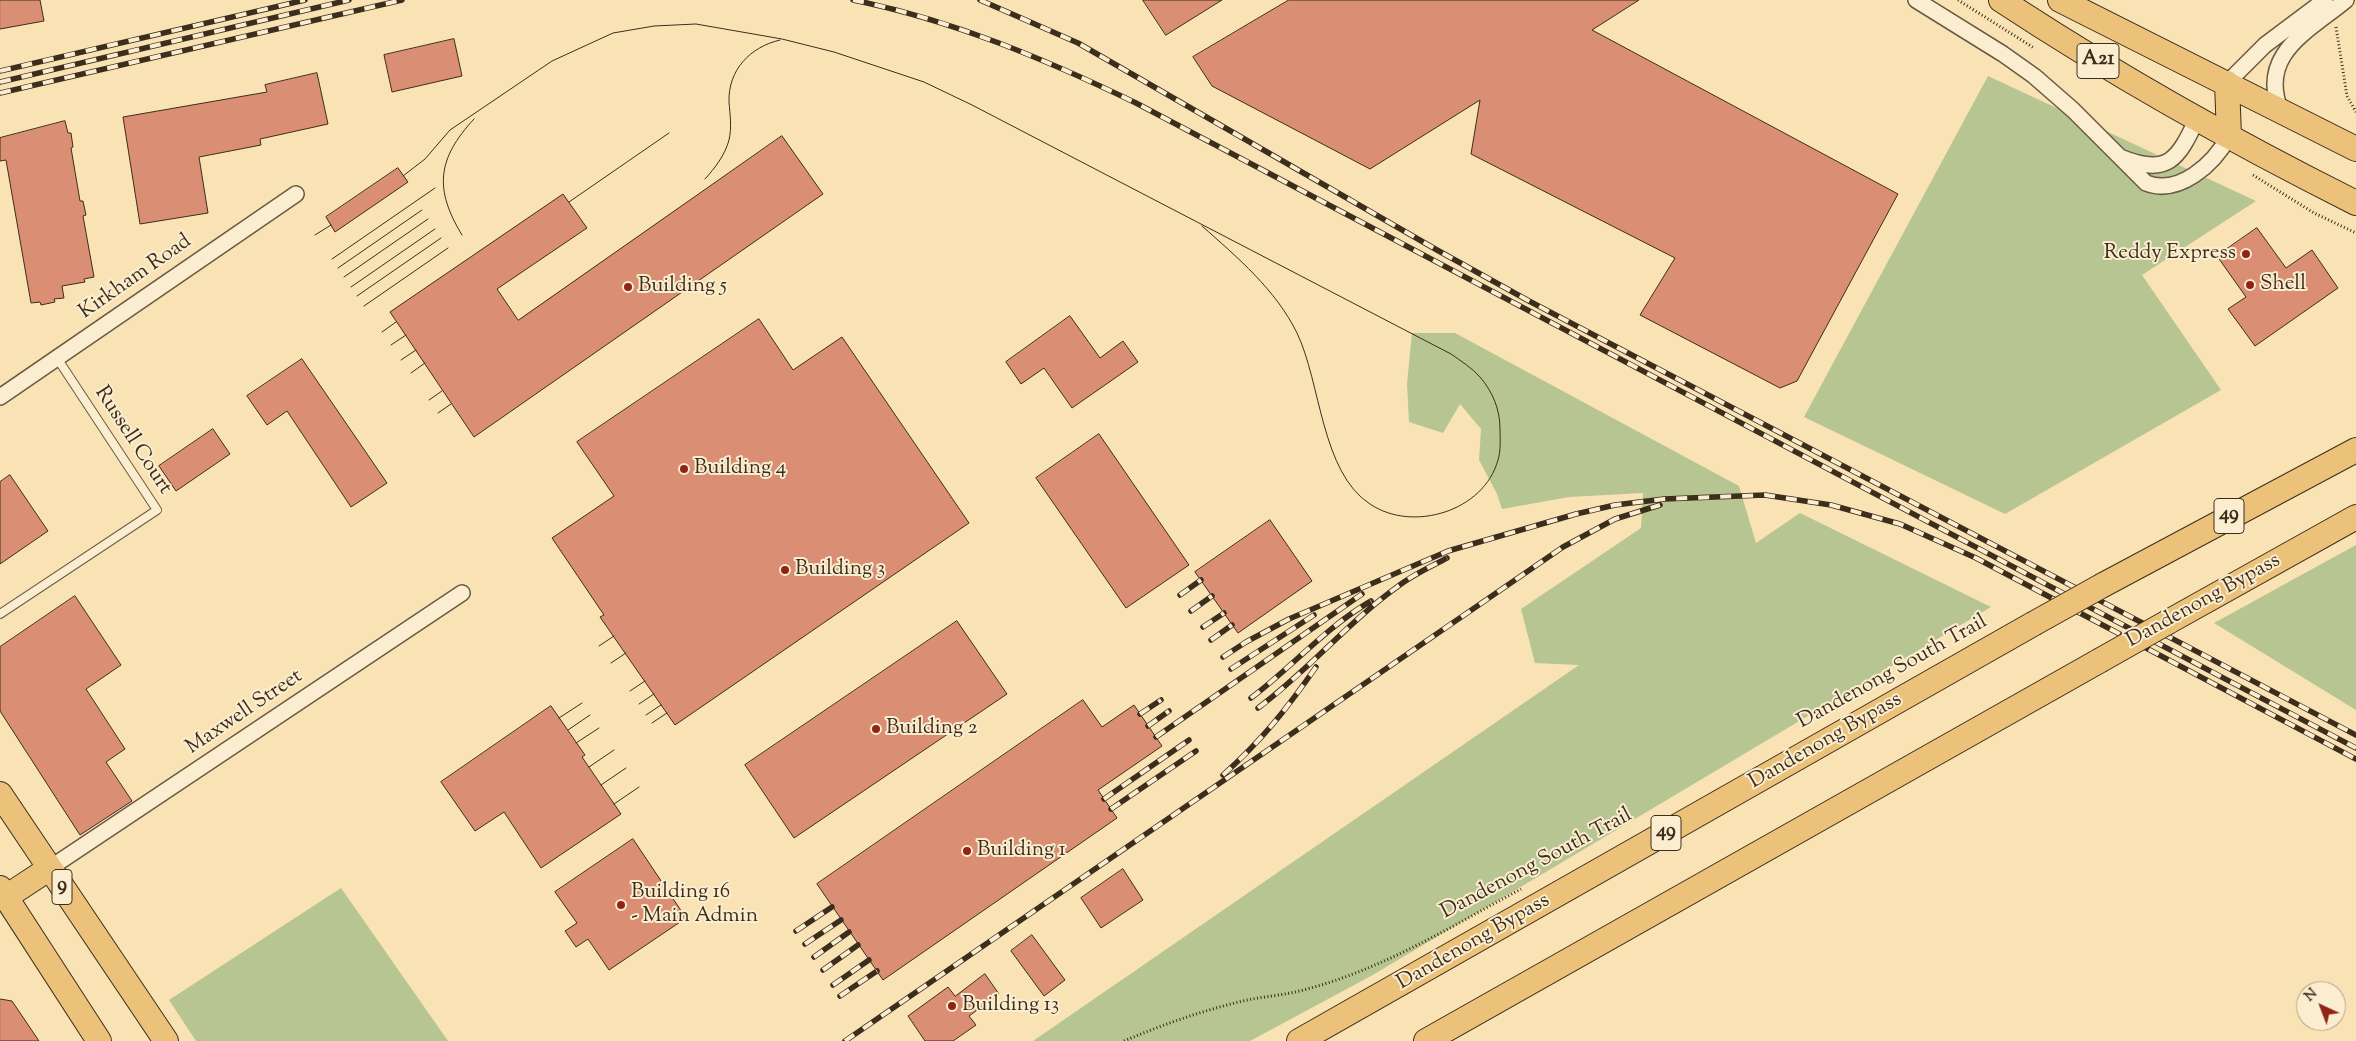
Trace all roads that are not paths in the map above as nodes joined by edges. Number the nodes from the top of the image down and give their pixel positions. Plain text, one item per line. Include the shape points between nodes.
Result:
1 (1916, 0) edge
2 (2001, 0) edge
3 (2060, 0) edge
4 (2325, 0) edge
5 (2346, 0) edge
6 (2227, 83) junction
7 (2281, 112) junction
8 (2197, 119) junction
9 (2229, 136) junction
10 (2356, 149) edge
11 (2117, 155) junction
12 (296, 194) dead end
13 (2356, 203) edge
14 (57, 358) junction
15 (0, 397) edge
16 (2356, 450) edge
17 (2356, 517) edge
18 (462, 593) dead end
19 (0, 614) edge
20 (0, 794) edge
21 (50, 868) junction
22 (3, 893) edge
23 (99, 1041) edge
24 (166, 1041) edge
25 (1299, 1041) edge
26 (1426, 1041) edge

1 - 11 street via 2034,76
2 - 8 highway, A21
3 - 6 highway, A21
4 - 6 street via 2265,45
5 - 7 street via 2302,35 2278,62 2274,88
6 - 7 highway, A21
6 - 8 highway
6 - 9 highway
7 - 10 highway, A21
8 - 9 highway, A21
8 - 11 street via 2181,151 2170,162 2158,165 2140,163
9 - 11 street via 2210,163 2187,178 2165,186 2146,183
9 - 13 highway, A21
12 - 14 street, Kirkham Road
14 - 15 street, Kirkham Road
14 - 19 lane, Russell Court via 157,510
16 - 25 highway, Dandenong Bypass / 49, bridge via 2033,624
17 - 26 highway, Dandenong Bypass, bridge
18 - 21 street, Maxwell Street
20 - 21 highway, 9
21 - 22 highway
21 - 24 highway, 9
22 - 23 highway

